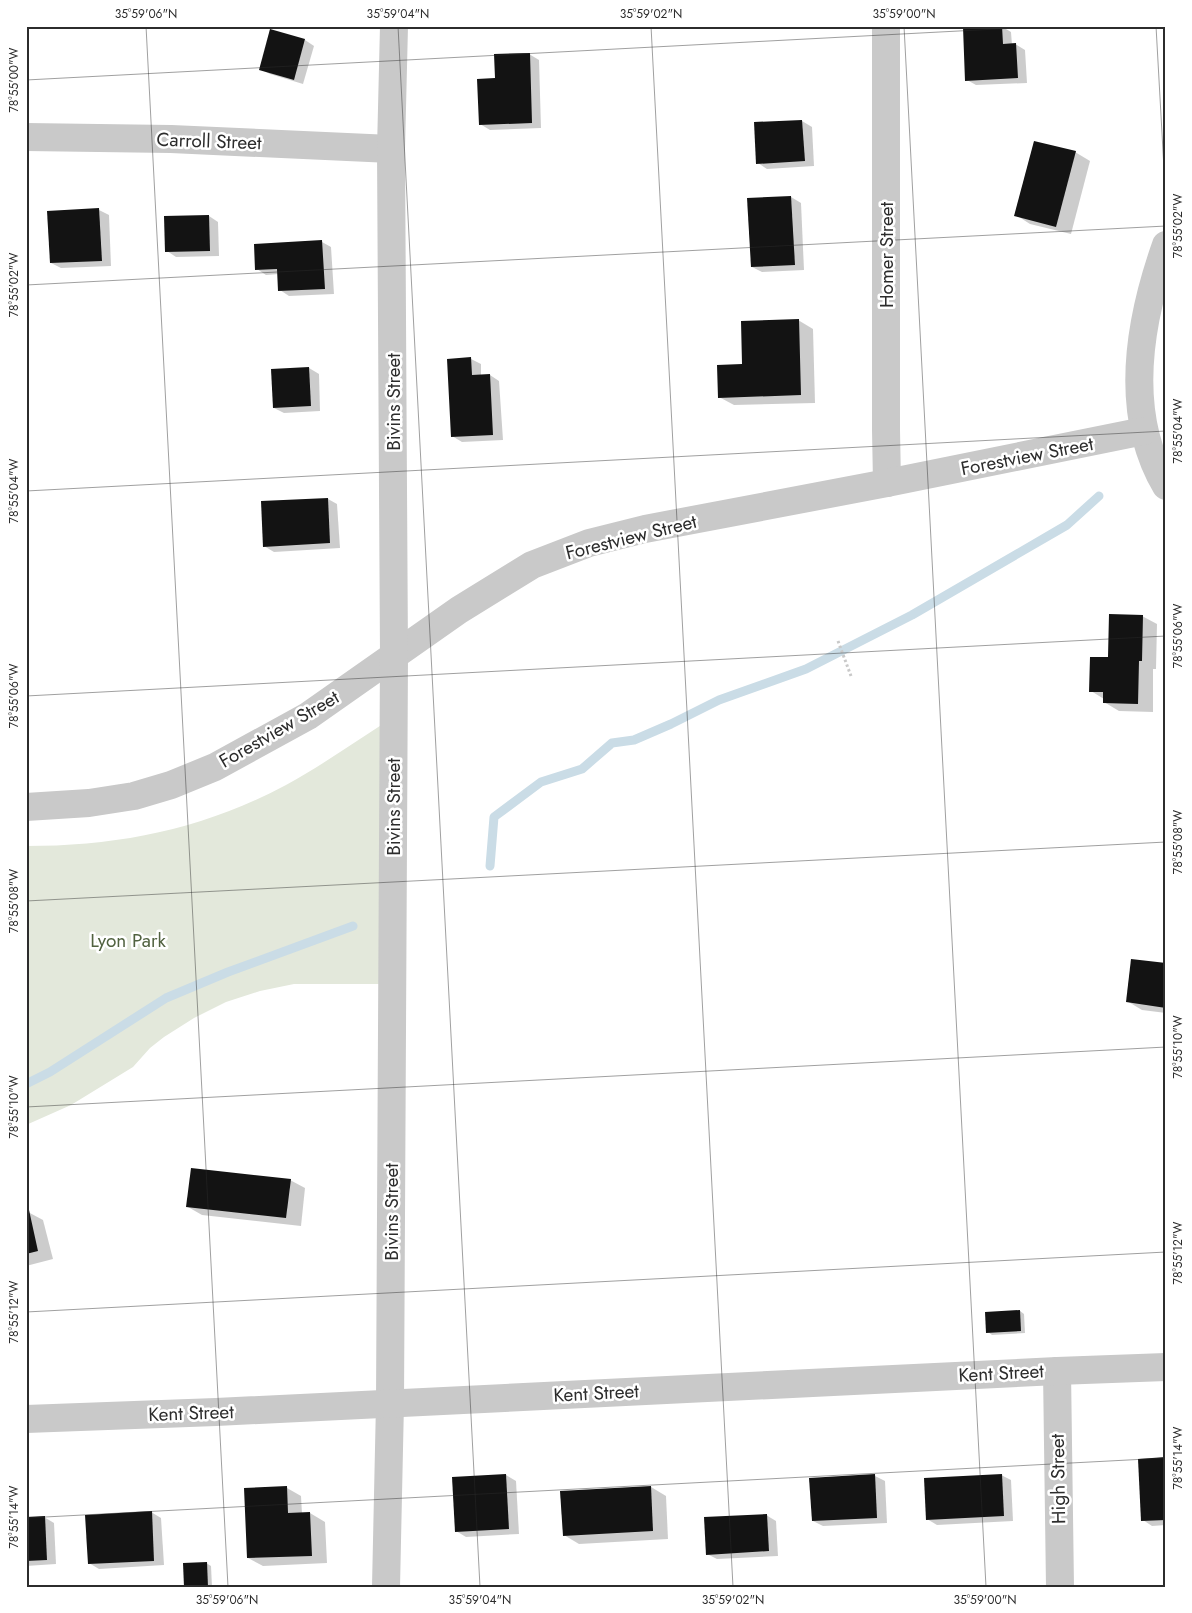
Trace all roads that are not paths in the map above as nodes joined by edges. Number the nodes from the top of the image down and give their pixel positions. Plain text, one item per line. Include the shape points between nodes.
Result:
1 (394, 26) edge
2 (886, 26) edge
3 (26, 137) edge
4 (391, 149) junction
5 (1166, 245) edge
6 (1144, 431) junction
7 (887, 484) junction
8 (1166, 486) edge
9 (394, 656) junction
10 (26, 807) edge
11 (1166, 1367) edge
12 (1057, 1371) junction
13 (390, 1403) junction
14 (26, 1419) edge
15 (386, 1587) edge
16 (1060, 1587) edge

1 - 4 street, Bivins Street
2 - 7 street, Homer Street
3 - 4 street, Carroll Street via 171,139
4 - 9 street, Bivins Street
5 - 6 street via 1143,326 1140,403
6 - 7 street, Forestview Street
6 - 8 street via 1152,458
7 - 9 street, Forestview Street via 645,529 590,543 532,565 459,610
9 - 10 street, Forestview Street via 308,716 264,742 180,782 134,796
9 - 13 street, Bivins Street
11 - 12 street, Kent Street
12 - 13 street, Kent Street
12 - 16 street, High Street
13 - 14 street, Kent Street
13 - 15 street, Bivins Street

